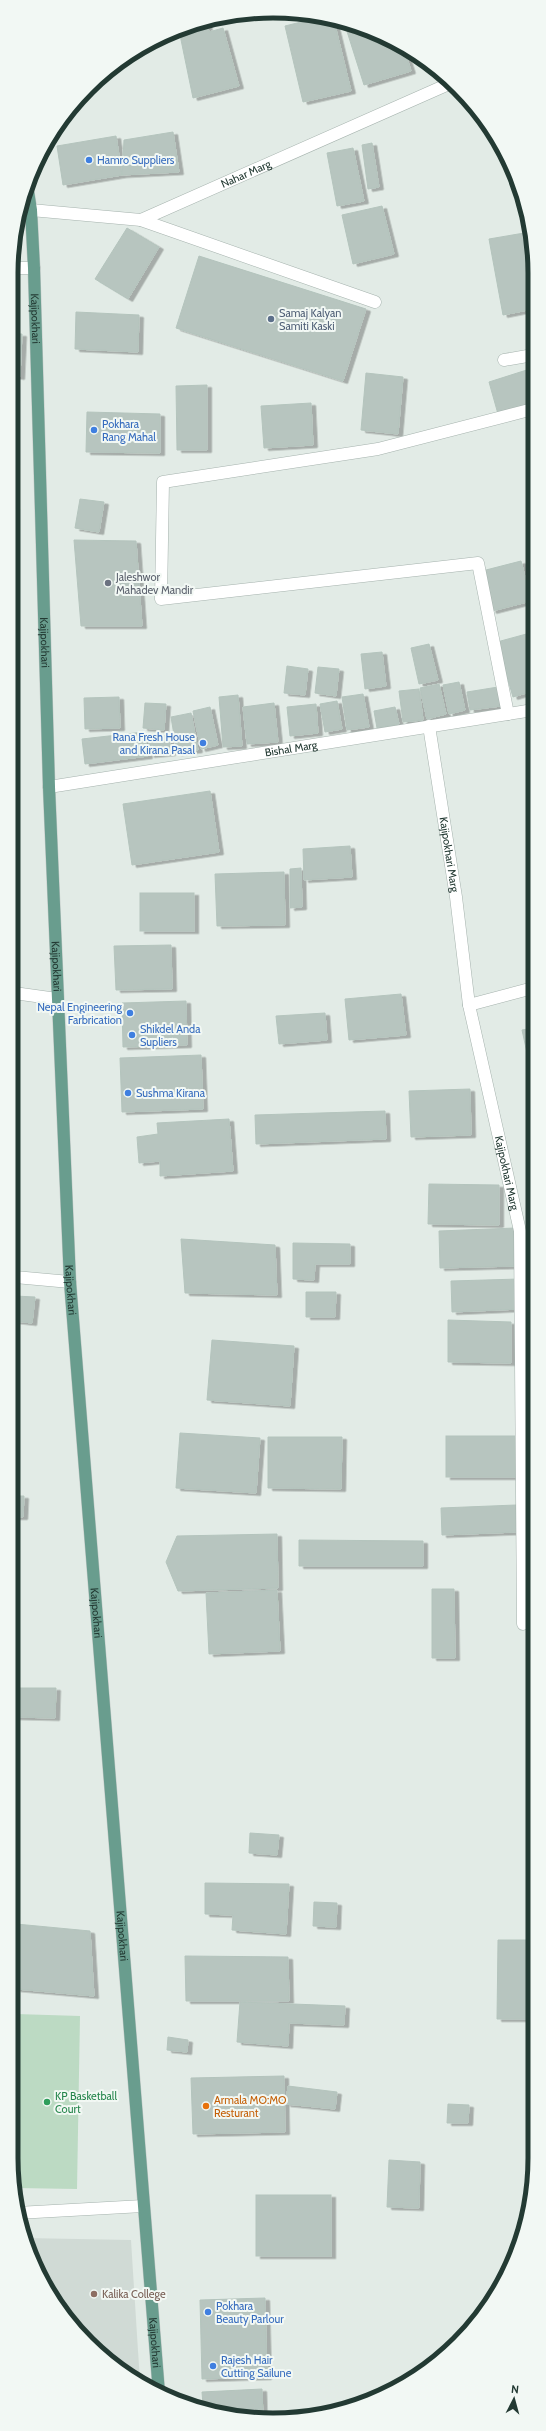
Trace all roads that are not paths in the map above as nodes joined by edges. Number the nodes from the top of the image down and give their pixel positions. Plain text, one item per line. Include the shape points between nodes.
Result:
1 (445, 85) edge
2 (30, 198) edge
3 (32, 210) junction
4 (141, 220) junction
5 (18, 268) edge
6 (34, 268) junction
7 (375, 302) dead end
8 (528, 356) edge
9 (504, 360) dead end
10 (528, 410) edge
11 (528, 711) edge
12 (508, 714) junction
13 (429, 726) junction
14 (49, 787) junction
15 (528, 989) edge
16 (18, 994) edge
17 (57, 999) junction
18 (469, 1005) junction
19 (18, 1277) edge
20 (70, 1282) junction
21 (523, 1624) dead end
22 (143, 2206) junction
23 (24, 2213) edge
24 (158, 2386) edge

1 - 4 street, Nahar Marg
2 - 3 main road, Kajipokhari
3 - 4 street, Nahar Marg
3 - 6 main road, Kajipokhari
4 - 7 street
5 - 6 street
6 - 14 main road, Kajipokhari
8 - 9 street
10 - 12 street via 378,449 163,482 161,599 478,562
11 - 12 street, Bishal Marg
12 - 13 street, Bishal Marg
13 - 14 street, Bishal Marg
13 - 18 street, Kajipokhari Marg via 456,897
14 - 17 main road, Kajipokhari
15 - 18 street
16 - 17 street
17 - 20 main road, Kajipokhari
18 - 21 street, Kajipokhari Marg via 520,1231
19 - 20 street
20 - 22 main road, Kajipokhari
22 - 23 street
22 - 24 main road, Kajipokhari

